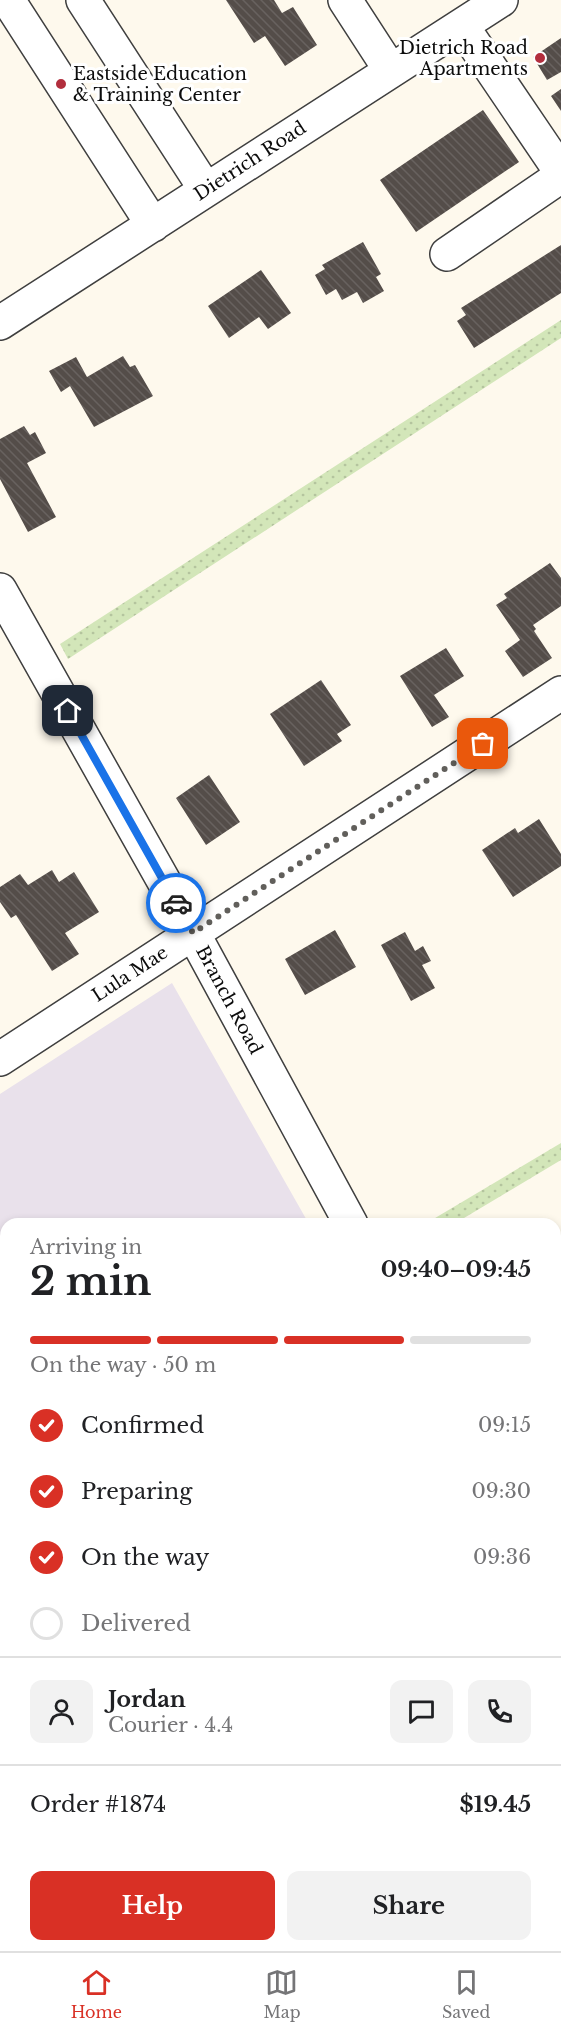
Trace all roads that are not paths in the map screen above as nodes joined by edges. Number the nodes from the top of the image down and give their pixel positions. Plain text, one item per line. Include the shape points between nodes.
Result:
1 (8, 0) edge
2 (82, 0) edge
3 (345, 0) edge
4 (501, 0) edge
5 (462, 26) junction
6 (391, 71) junction
7 (561, 174) edge
8 (206, 190) junction
9 (153, 225) junction
10 (447, 254) dead end
11 (0, 323) edge
12 (0, 590) edge
13 (561, 693) edge
14 (193, 933) junction
15 (0, 1059) edge
16 (348, 1218) edge

1 - 9 street
2 - 8 street
3 - 6 street
4 - 5 street, Dietrich Road
5 - 6 street, Dietrich Road
5 - 7 street
6 - 8 street, Dietrich Road
7 - 10 street
8 - 9 street, Dietrich Road
9 - 11 street, Dietrich Road
12 - 14 street, Branch Road
13 - 14 street, Lula Mae
14 - 15 street, Lula Mae
14 - 16 street, Branch Road

